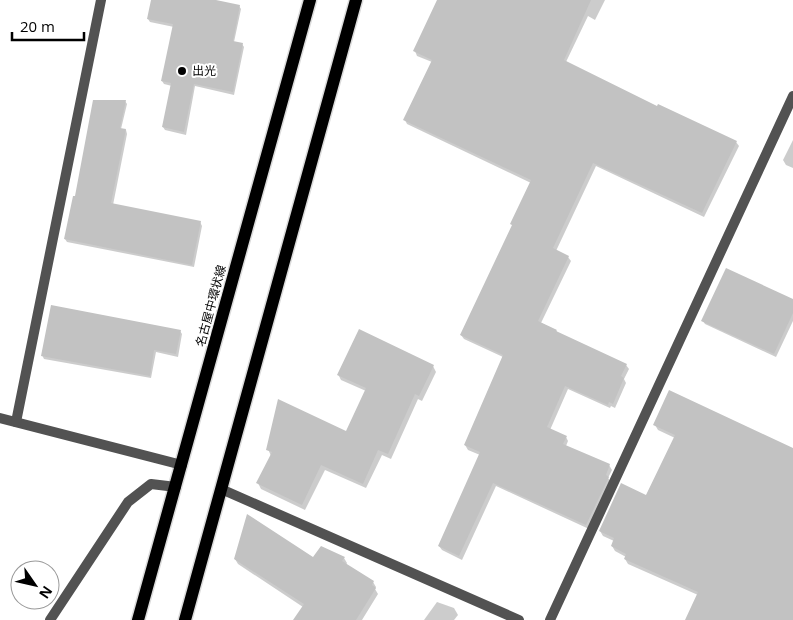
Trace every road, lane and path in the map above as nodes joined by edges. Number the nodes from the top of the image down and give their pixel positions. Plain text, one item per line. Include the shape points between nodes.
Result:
1 (101, 0) edge
2 (310, 0) edge
3 (356, 0) edge
4 (793, 96) edge
5 (0, 418) edge
6 (16, 422) junction
7 (182, 465) junction
8 (176, 487) junction
9 (221, 489) junction
10 (50, 620) edge
11 (138, 620) edge
12 (185, 620) edge
13 (519, 620) edge
14 (550, 620) edge

1 - 6 street
2 - 7 main road, 名古屋中環状線
3 - 9 main road
4 - 14 street
5 - 6 street
6 - 7 street
7 - 8 main road, 名古屋中環状線
8 - 10 street via 151,484 128,502
8 - 11 main road, 名古屋中環状線
9 - 12 main road
9 - 13 street

